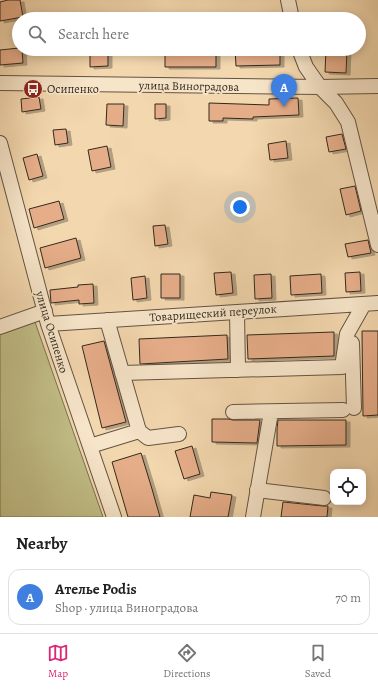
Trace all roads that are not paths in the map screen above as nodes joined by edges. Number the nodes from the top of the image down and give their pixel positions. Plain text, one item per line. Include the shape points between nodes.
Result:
1 (288, 0) edge
2 (291, 12) edge
3 (302, 56) edge
4 (0, 83) edge
5 (378, 86) edge
6 (320, 88) junction
7 (0, 143) edge
8 (378, 245) edge
9 (378, 303) edge
10 (364, 304) junction
11 (237, 312) junction
12 (47, 318) junction
13 (107, 320) junction
14 (352, 325) junction
15 (0, 327) edge
16 (238, 370) junction
17 (122, 373) junction
18 (234, 412) dead end
19 (271, 412) junction
20 (139, 431) junction
21 (179, 434) dead end
22 (90, 446) junction
23 (257, 490) junction
24 (324, 498) dead end
25 (114, 517) edge
26 (252, 517) edge

1 - 2 street
3 - 6 street
4 - 6 street, улица Виноградова
5 - 6 street, улица Виноградова
6 - 8 street via 336,103 348,122
7 - 12 street, улица Осипенко
9 - 10 street, Товарищеский переулок
10 - 11 street, Товарищеский переулок
10 - 14 street
11 - 13 street, Товарищеский переулок
11 - 16 street
12 - 13 street, Товарищеский переулок
12 - 15 street, Товарищеский переулок
12 - 22 street, улица Осипенко
13 - 17 street
14 - 16 street via 347,334 342,367
14 - 19 street via 348,409
16 - 17 street
17 - 20 street
18 - 19 street
19 - 23 street
20 - 21 street via 148,438
20 - 22 street
22 - 25 street, улица Осипенко
23 - 24 street
23 - 26 street

